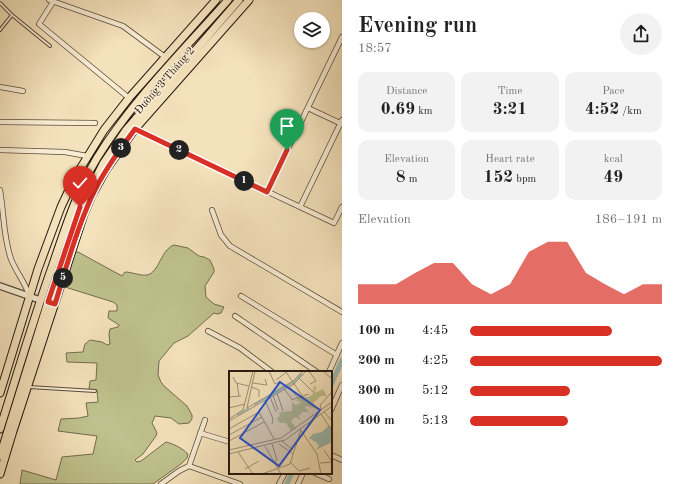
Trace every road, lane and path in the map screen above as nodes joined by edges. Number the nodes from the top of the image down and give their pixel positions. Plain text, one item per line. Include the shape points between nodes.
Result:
1 (216, 0) edge
2 (228, 0) edge
3 (239, 0) edge
4 (249, 0) edge
5 (51, 1) edge
6 (0, 3) edge
7 (12, 15) junction
8 (0, 30) edge
9 (342, 37) edge
10 (50, 46) dead end
11 (165, 57) junction
12 (0, 87) edge
13 (23, 91) dead end
14 (129, 98) junction
15 (308, 108) junction
16 (0, 122) edge
17 (341, 122) edge
18 (95, 123) dead end
19 (135, 129) junction
20 (0, 150) edge
21 (88, 156) junction
22 (0, 190) edge
23 (267, 192) junction
24 (300, 207) junction
25 (342, 207) edge
26 (212, 210) dead end
27 (0, 286) edge
28 (241, 296) dead end
29 (30, 297) junction
30 (40, 300) junction
31 (52, 303) junction
32 (342, 312) edge
33 (235, 316) dead end
34 (208, 331) dead end
35 (342, 343) edge
36 (337, 355) junction
37 (271, 371) edge
38 (316, 371) edge
39 (329, 371) edge
40 (342, 385) edge
41 (28, 387) junction
42 (95, 390) dead end
43 (0, 393) edge
44 (332, 408) edge
45 (206, 420) dead end
46 (0, 429) edge
47 (200, 433) junction
48 (229, 442) edge
49 (332, 455) edge
50 (0, 456) edge
51 (342, 460) edge
52 (189, 466) junction
53 (0, 474) edge
54 (284, 474) edge
55 (303, 474) edge
56 (317, 474) edge
57 (329, 479) dead end
58 (229, 482) edge
59 (161, 484) edge
60 (240, 484) edge
61 (279, 484) edge
62 (298, 484) edge

1 - 11 main road, Đường 3 Tháng 2
2 - 30 main road, Đường 3 Tháng 2 via 146,92 120,124 97,159 74,203
3 - 31 main road, Đường 3 Tháng 2 via 126,130 103,164 80,207
4 - 19 main road, Đường 3 Tháng 2
5 - 11 street via 124,26
5 - 14 street via 38,24
6 - 7 lane
7 - 8 lane
7 - 10 lane
9 - 15 street
11 - 14 main road, Đường 3 Tháng 2
12 - 13 street
14 - 21 main road, Đường 3 Tháng 2
15 - 17 street
15 - 23 street
16 - 18 street
17 - 24 street
19 - 23 street
19 - 31 main road, Đường 3 Tháng 2 via 92,195
20 - 21 street via 65,152
21 - 29 main road, Đường 3 Tháng 2 via 61,207
22 - 29 street via 8,248
23 - 24 street
24 - 25 street via 334,223
26 - 32 street via 221,235 230,246
27 - 29 street
28 - 36 street
29 - 30 street
29 - 43 main road, Đường 3 Tháng 2
30 - 31 main road
30 - 46 main road, Đường 3 Tháng 2
31 - 41 main road, Đường 3 Tháng 2
31 - 50 main road, Đường 3 Tháng 2
33 - 38 street
34 - 37 street via 240,348
35 - 36 street
36 - 39 street
40 - 44 street
41 - 42 lane
41 - 53 main road, Đường 3 Tháng 2
45 - 47 street
47 - 48 street
47 - 52 street
49 - 51 street
52 - 58 street
52 - 59 street
54 - 61 street
55 - 62 street
56 - 57 street
58 - 60 street

